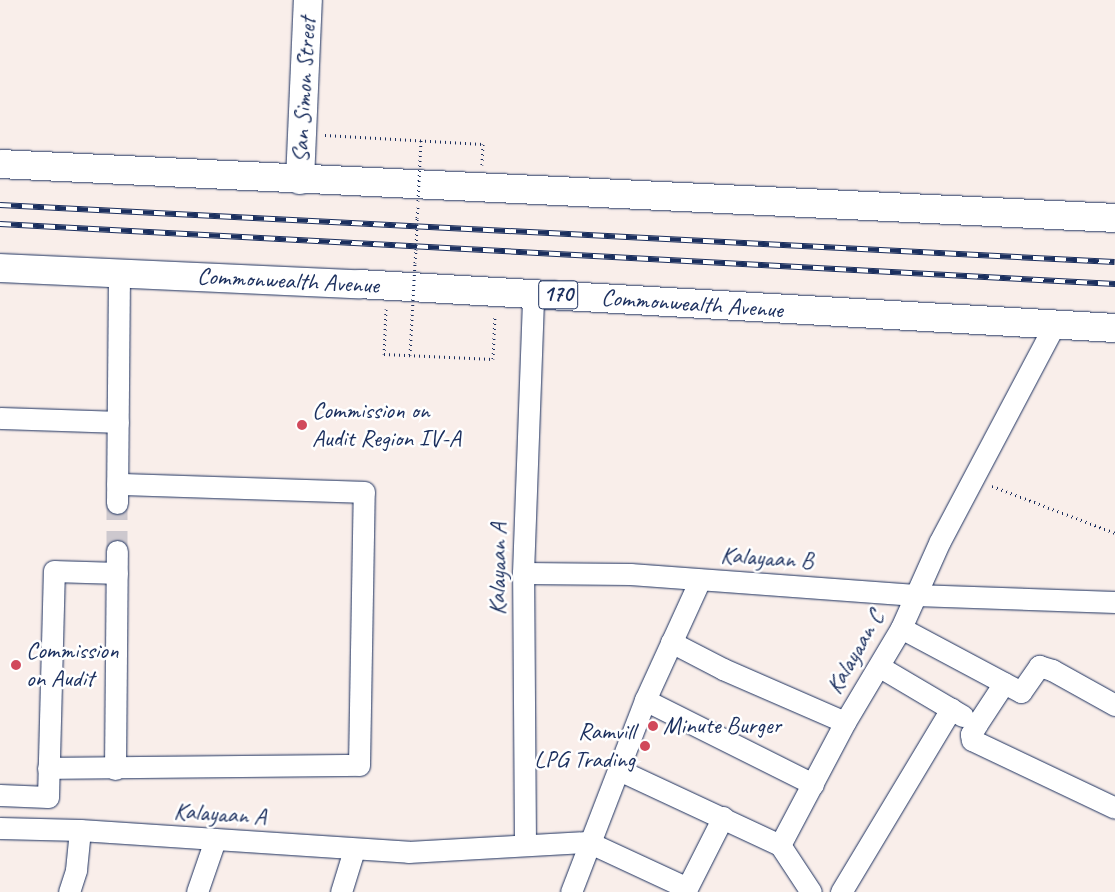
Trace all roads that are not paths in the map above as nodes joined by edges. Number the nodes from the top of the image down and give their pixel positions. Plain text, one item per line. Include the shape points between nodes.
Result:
1 (308, 0) edge
2 (0, 164) edge
3 (300, 180) junction
4 (1115, 218) edge
5 (0, 268) edge
6 (119, 273) junction
7 (533, 294) junction
8 (1055, 324) junction
9 (1115, 328) edge
10 (0, 418) edge
11 (118, 422) junction
12 (117, 551) tunnel mouth
13 (117, 572) junction
14 (523, 573) junction
15 (700, 580) junction
16 (915, 596) junction
17 (1115, 602) edge
18 (901, 628) junction
19 (671, 642) junction
20 (880, 667) junction
21 (1004, 683) junction
22 (645, 700) junction
23 (1115, 705) edge
24 (951, 709) junction
25 (845, 722) junction
26 (976, 724) junction
27 (48, 768) junction
28 (115, 769) junction
29 (619, 770) junction
30 (812, 784) junction
31 (0, 795) edge
32 (1115, 808) edge
33 (723, 817) junction
34 (0, 828) edge
35 (80, 830) junction
36 (215, 840) junction
37 (588, 842) junction
38 (525, 845) junction
39 (780, 845) junction
40 (354, 850) junction
41 (686, 890) edge
42 (69, 892) edge
43 (197, 892) edge
44 (341, 892) edge
45 (571, 892) edge
46 (811, 892) edge
47 (841, 892) edge

1 - 3 main road, San Simon Street
2 - 3 main road
3 - 4 main road
5 - 6 main road, Commonwealth Avenue / 170
6 - 7 main road, Commonwealth Avenue / 170
6 - 11 street
7 - 8 main road, Commonwealth Avenue / 170
7 - 14 street, Kalayaan A
8 - 9 main road, Commonwealth Avenue / 170
8 - 16 street, Kalayaan C
10 - 11 street
11 - 28 street via 117,494 364,492 359,765
12 - 13 street
13 - 27 street via 54,571
13 - 28 street
14 - 15 street via 630,574
14 - 38 street, Kalayaan A
15 - 16 street, Kalayaan B
15 - 19 street, Kalayaan B
16 - 17 street, Kalayaan B
16 - 18 street, Kalayaan C
18 - 20 street, Kalayaan C
18 - 21 street
19 - 22 street, Kalayaan B
19 - 25 street via 723,669
20 - 24 street
20 - 25 street, Kalayaan C
21 - 23 street via 1021,692 1039,666
21 - 26 street
22 - 29 street, Kalayaan B
22 - 30 street
24 - 26 street
24 - 47 street
25 - 30 street, Kalayaan C
26 - 32 street via 971,734 977,745
27 - 28 street
27 - 31 street via 48,797
29 - 33 street
29 - 37 street, Kalayaan B
30 - 39 street, Kalayaan C
33 - 39 street
33 - 41 street
34 - 35 street, Kalayaan A
35 - 36 street, Kalayaan A
35 - 42 street via 76,870
36 - 40 street, Kalayaan A
36 - 43 street
37 - 38 street, Kalayaan A
37 - 41 street
37 - 45 street, Kalayaan B
38 - 40 street, Kalayaan A via 408,852
39 - 46 street
40 - 44 street

